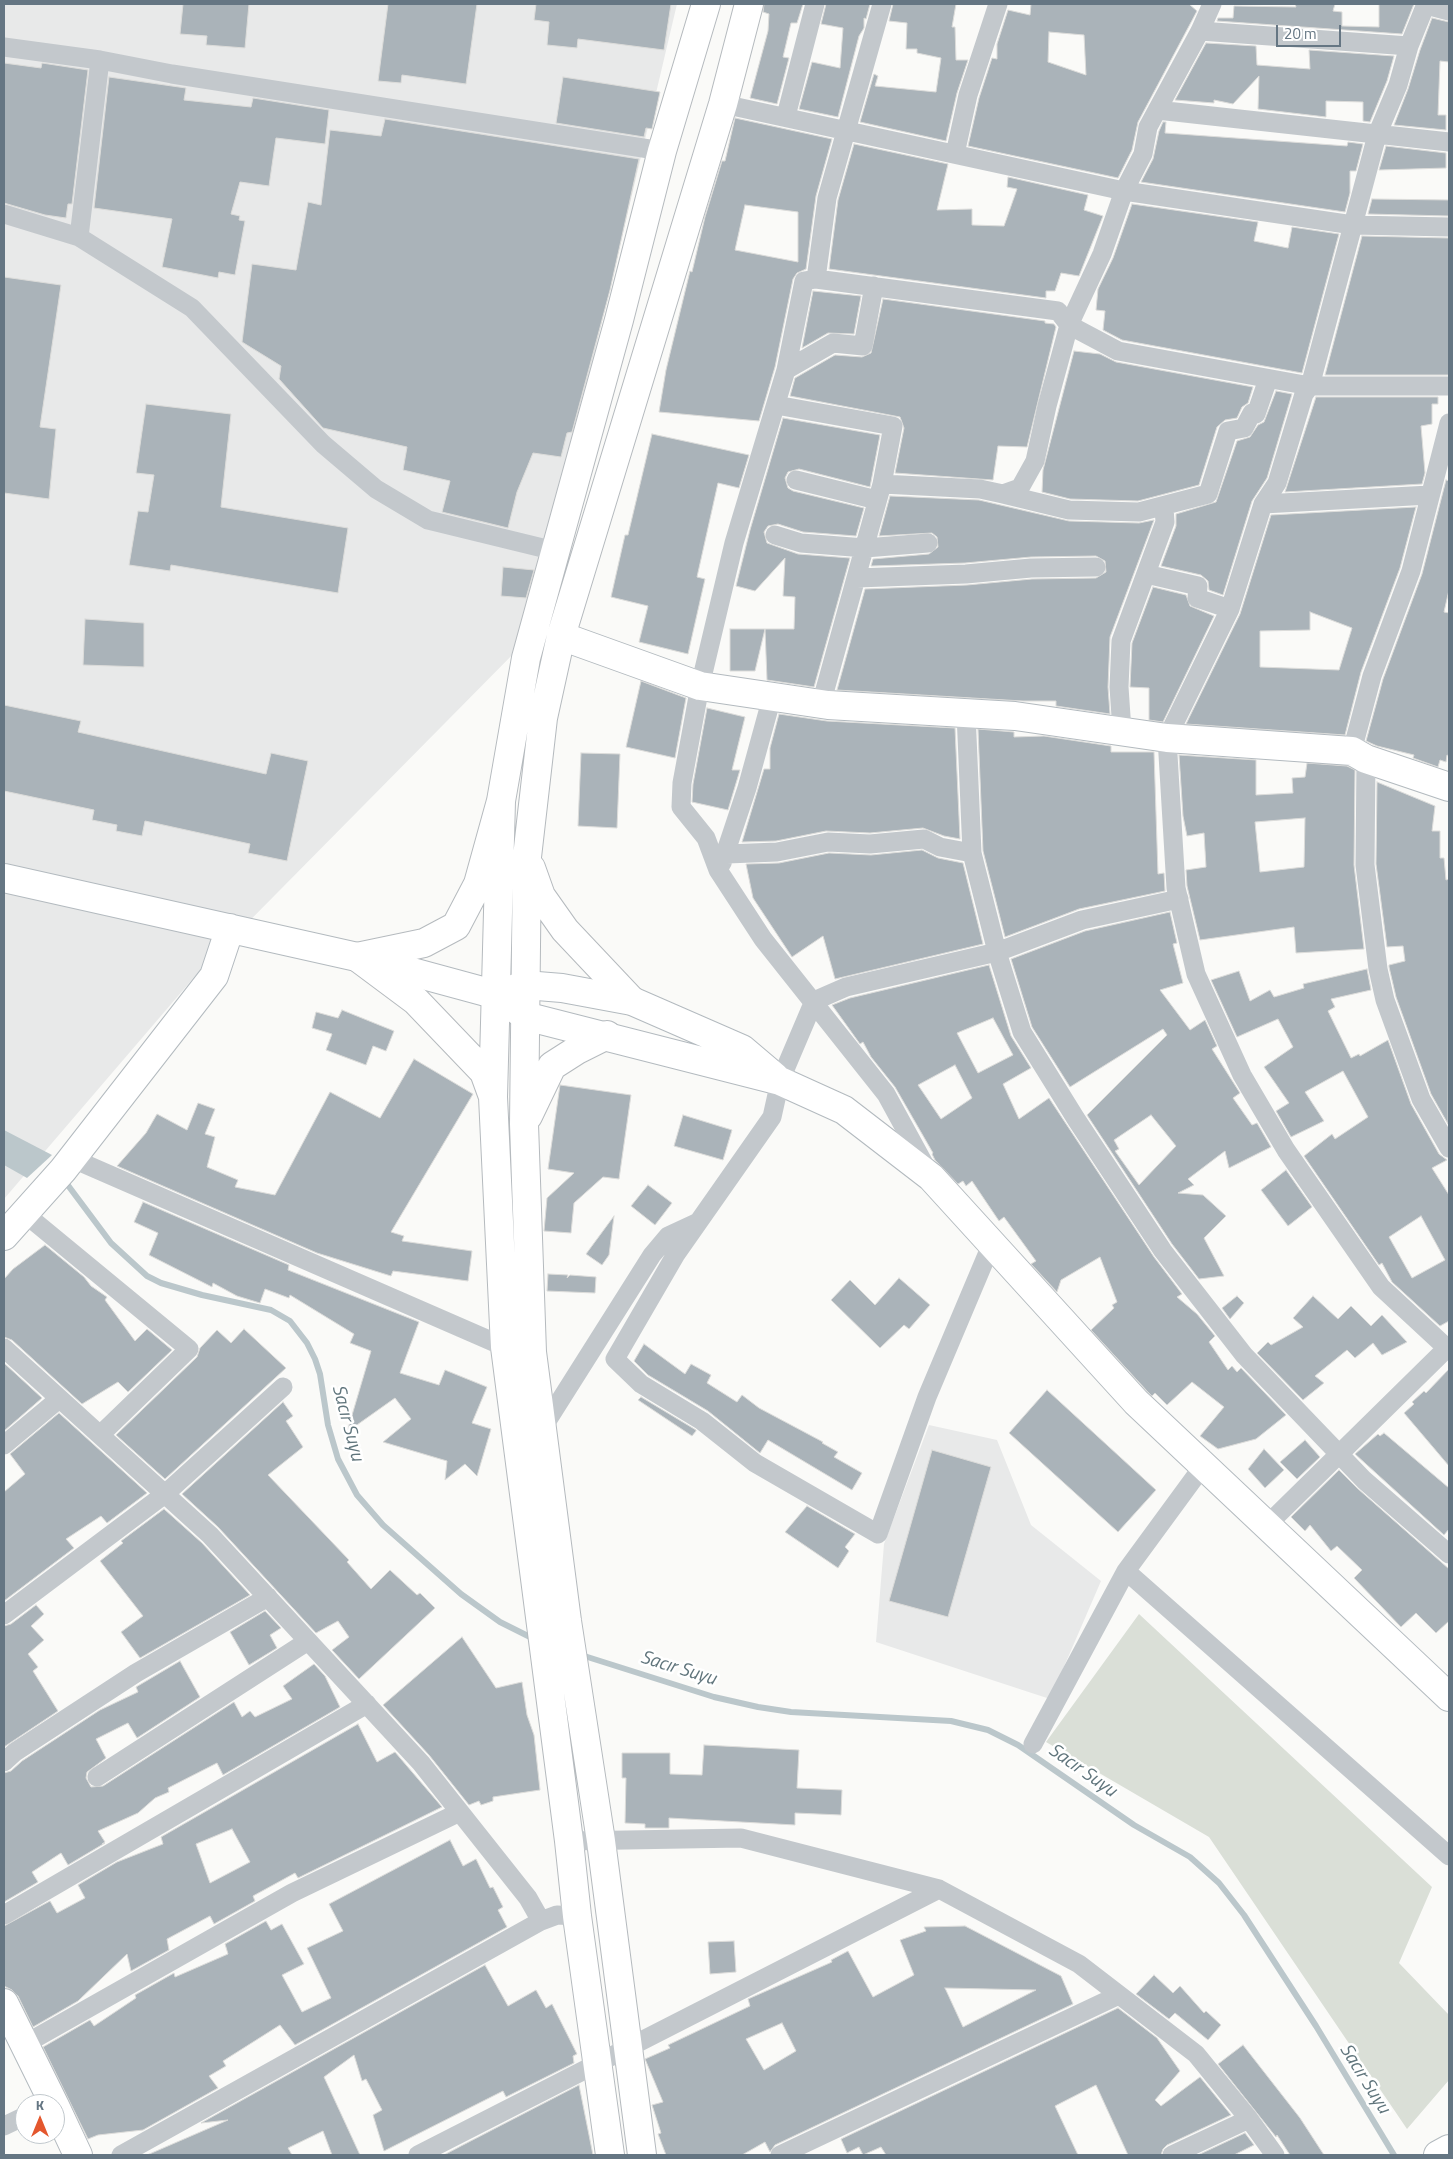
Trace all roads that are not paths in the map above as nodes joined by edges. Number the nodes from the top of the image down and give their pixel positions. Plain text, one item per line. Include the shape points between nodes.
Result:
1 (706, 4) edge
2 (749, 4) edge
3 (815, 4) edge
4 (882, 4) edge
5 (998, 4) edge
6 (1212, 4) edge
7 (1426, 5) edge
8 (1449, 11) edge
9 (1200, 31) junction
10 (1409, 46) junction
11 (4, 47) edge
12 (100, 60) junction
13 (723, 104) junction
14 (1157, 110) junction
15 (786, 116) junction
16 (844, 130) junction
17 (1377, 135) junction
18 (1449, 142) edge
19 (662, 151) junction
20 (955, 154) junction
21 (1124, 191) junction
22 (4, 214) edge
23 (1353, 226) junction
24 (1449, 228) edge
25 (79, 237) junction
26 (816, 279) junction
27 (874, 286) junction
28 (1069, 325) junction
29 (786, 370) junction
30 (1268, 379) junction
31 (1310, 386) junction
32 (1449, 386) edge
33 (776, 405) junction
34 (1449, 423) edge
35 (796, 480) dead end
36 (879, 492) junction
37 (1004, 494) junction
38 (1430, 495) junction
39 (1263, 504) junction
40 (1164, 508) junction
41 (775, 535) dead end
42 (928, 543) dead end
43 (865, 548) junction
44 (555, 551) junction
45 (1096, 567) dead end
46 (1146, 574) junction
47 (857, 578) junction
48 (1230, 609) junction
49 (561, 636) junction
50 (700, 686) junction
51 (772, 697) junction
52 (821, 704) junction
53 (966, 713) junction
54 (1122, 731) junction
55 (1166, 738) junction
56 (1359, 755) junction
57 (1449, 787) edge
58 (501, 801) junction
59 (972, 854) junction
60 (527, 857) junction
61 (722, 862) junction
62 (4, 878) edge
63 (1179, 900) junction
64 (230, 928) junction
65 (997, 952) junction
66 (357, 957) junction
67 (525, 985) junction
68 (497, 995) junction
69 (632, 1001) junction
70 (814, 1001) junction
71 (525, 1016) junction
72 (606, 1035) junction
73 (780, 1081) junction
74 (493, 1097) junction
75 (524, 1124) junction
76 (1449, 1148) edge
77 (67, 1164) junction
78 (931, 1177) junction
79 (24, 1213) junction
80 (699, 1221) junction
81 (4, 1236) edge
82 (992, 1244) junction
83 (505, 1347) junction
84 (4, 1348) edge
85 (1449, 1348) edge
86 (283, 1386) dead end
87 (59, 1399) junction
88 (542, 1429) junction
89 (100, 1435) junction
90 (4, 1445) edge
91 (1338, 1453) junction
92 (1203, 1466) junction
93 (165, 1494) junction
94 (1267, 1525) junction
95 (1449, 1554) edge
96 (1126, 1571) junction
97 (268, 1597) junction
98 (4, 1615) edge
99 (308, 1641) junction
100 (1449, 1697) edge
101 (367, 1704) junction
102 (1033, 1744) dead end
103 (4, 1762) edge
104 (97, 1777) dead end
105 (460, 1812) junction
106 (601, 1840) junction
107 (569, 1841) junction
108 (1449, 1856) edge
109 (939, 1889) junction
110 (4, 1914) edge
111 (577, 1916) junction
112 (541, 1921) junction
113 (1119, 1995) junction
114 (4, 2003) edge
115 (25, 2044) junction
116 (628, 2048) junction
117 (598, 2064) junction
118 (48, 2094) edge
119 (1250, 2119) junction
120 (65, 2128) edge
121 (1449, 2149) edge
122 (78, 2155) edge
123 (121, 2155) edge
124 (418, 2155) edge
125 (610, 2155) edge
126 (642, 2155) edge
127 (780, 2155) edge
128 (1172, 2155) edge
129 (1275, 2155) edge
130 (1438, 2155) edge

1 - 19 main road
2 - 13 main road
3 - 15 street
4 - 16 street
5 - 20 street via 968,95
6 - 9 street
7 - 8 street
7 - 10 street
9 - 10 street
9 - 14 street
10 - 17 street via 1398,85
11 - 12 street
12 - 19 street
12 - 25 street
13 - 15 street
13 - 49 main road
14 - 17 street
14 - 21 street via 1148,127 1143,154
15 - 16 street
16 - 20 street
16 - 26 street via 827,198
17 - 18 street
17 - 23 street
19 - 44 main road via 620,320
20 - 21 street
21 - 23 street
21 - 28 street via 1102,254
22 - 25 street
23 - 24 street
23 - 31 street
25 - 44 street via 192,308 323,444 376,489 428,520
26 - 27 street
26 - 29 street via 804,281
27 - 28 street via 1058,311
27 - 29 street via 863,346 833,343
28 - 30 street via 1118,350
28 - 37 street via 1036,461 1020,488
29 - 33 street
30 - 31 street
30 - 40 street via 1256,414 1252,414 1244,428 1228,431 1208,494
31 - 32 street
31 - 39 street via 1304,394 1276,483
33 - 36 street via 893,426
33 - 50 street via 734,543
34 - 38 street
35 - 36 street
36 - 37 street via 980,489
36 - 43 street
37 - 40 street via 1069,510 1139,512
38 - 39 street
38 - 56 street via 1410,571 1372,676
39 - 48 street
40 - 46 street via 1164,522
41 - 43 street via 801,543
42 - 43 street
43 - 47 street
44 - 58 main road via 526,658
45 - 47 street
46 - 48 street via 1198,586 1197,598
46 - 54 street via 1121,641 1119,687
47 - 52 street
48 - 55 street
49 - 50 main road
49 - 60 main road via 543,718
50 - 51 main road
50 - 61 street via 682,783 681,807
51 - 52 main road
51 - 61 street
52 - 53 main road
53 - 54 main road via 1015,716
53 - 59 street
54 - 55 main road
55 - 56 main road
55 - 63 street
56 - 57 main road
56 - 76 street via 1365,865 1385,1000 1421,1099
58 - 66 main road via 478,884 456,926 424,943
58 - 68 main road
59 - 61 street via 940,847 924,839 870,844 828,842
59 - 65 street
60 - 67 main road
60 - 69 main road via 541,896 565,930
61 - 70 street via 763,939
62 - 64 main road
63 - 65 street via 1082,920
63 - 85 street via 1196,974 1242,1074 1286,1150 1381,1287
64 - 66 main road
64 - 77 main road via 214,976
65 - 70 street via 846,987
65 - 91 street via 1022,1032 1163,1251 1244,1355
66 - 68 main road
66 - 74 main road via 416,1001 484,1072
67 - 68 main road
67 - 69 main road via 562,988
67 - 71 main road
68 - 71 main road
68 - 74 main road
69 - 73 main road via 742,1049
70 - 73 street
70 - 78 street via 886,1094
71 - 72 main road
71 - 75 main road
72 - 73 main road
72 - 75 main road via 552,1066
73 - 78 main road via 844,1110
73 - 80 street via 772,1117
74 - 83 main road
75 - 88 main road via 532,1352
77 - 79 main road
77 - 83 street
78 - 82 main road
79 - 81 main road
79 - 89 street via 189,1349
80 - 82 street via 615,1359 640,1384 702,1421 755,1464 878,1534 926,1397
80 - 88 street via 668,1236 652,1255
82 - 92 main road via 1136,1402
83 - 107 main road
84 - 87 street
85 - 91 street
86 - 93 street
87 - 89 street
87 - 90 street
88 - 106 main road via 567,1621
89 - 93 street
91 - 94 street
91 - 95 street
92 - 94 main road
92 - 96 street
93 - 97 street via 210,1535
93 - 98 street
94 - 100 main road
96 - 102 street
96 - 108 street
97 - 99 street
97 - 103 street via 136,1673
99 - 101 street
99 - 104 street
101 - 105 street
101 - 110 street
105 - 112 street via 528,1898
105 - 115 street via 292,1893
106 - 107 street
106 - 109 street via 741,1838
106 - 116 main road
107 - 111 main road
109 - 113 street via 1079,1964
109 - 116 street
111 - 112 street via 557,1915
111 - 117 main road
112 - 123 street
113 - 119 street via 1196,2054
113 - 127 street
114 - 115 main road
115 - 118 main road
116 - 117 street
116 - 126 main road
117 - 124 street
117 - 125 main road
119 - 128 street
119 - 129 street
120 - 122 main road
121 - 130 main road

